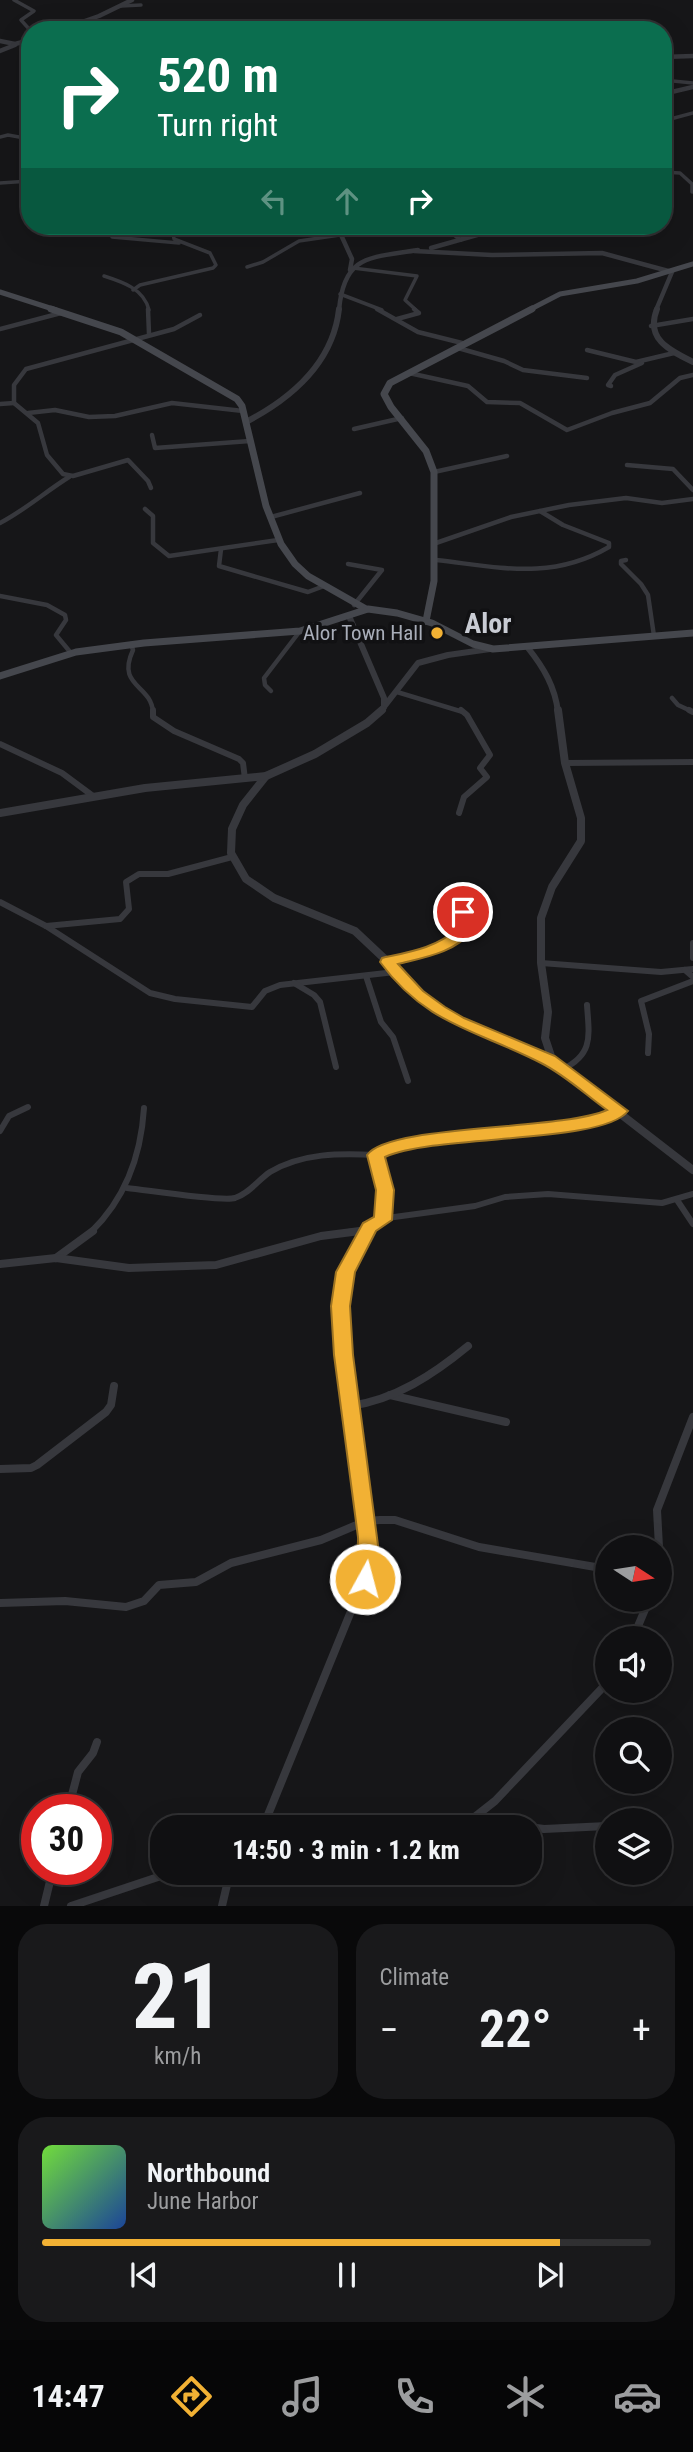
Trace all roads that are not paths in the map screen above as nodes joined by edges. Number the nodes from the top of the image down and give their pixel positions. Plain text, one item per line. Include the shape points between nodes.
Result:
1 (14, 0) edge
2 (132, 0) edge
3 (141, 5) dead end
4 (121, 6) junction
5 (22, 21) edge
6 (82, 21) edge
7 (0, 41) edge
8 (21, 42) edge
9 (18, 43) junction
10 (0, 51) edge
11 (693, 56) edge
12 (672, 57) edge
13 (672, 82) edge
14 (693, 85) edge
15 (672, 91) edge
16 (693, 113) edge
17 (672, 119) edge
18 (0, 137) edge
19 (21, 137) edge
20 (672, 173) edge
21 (21, 182) edge
22 (0, 183) edge
23 (692, 192) edge
24 (173, 235) edge
25 (340, 235) joint
26 (454, 235) edge
27 (475, 235) edge
28 (319, 236) joint
29 (112, 237) dead end
30 (461, 240) junction
31 (181, 244) junction
32 (414, 251) junction
33 (693, 264) edge
34 (247, 268) dead end
35 (352, 269) junction
36 (672, 272) junction
37 (104, 276) dead end
38 (133, 290) junction
39 (0, 292) edge
40 (340, 294) junction
41 (61, 313) junction
42 (201, 315) dead end
43 (397, 318) junction
44 (693, 319) edge
45 (651, 326) junction
46 (0, 329) edge
47 (149, 334) junction
48 (136, 340) junction
49 (466, 344) junction
50 (458, 348) junction
51 (587, 350) dead end
52 (674, 353) junction
53 (643, 362) junction
54 (693, 362) edge
55 (406, 373) junction
56 (693, 375) edge
57 (587, 378) dead end
58 (611, 386) dead end
59 (15, 403) junction
60 (0, 404) edge
61 (243, 411) junction
62 (28, 413) junction
63 (402, 418) junction
64 (246, 422) junction
65 (354, 429) dead end
66 (152, 435) dead end
67 (250, 441) junction
68 (507, 456) dead end
69 (627, 465) dead end
70 (434, 472) junction
71 (69, 477) junction
72 (151, 488) dead end
73 (693, 490) edge
74 (360, 493) dead end
75 (693, 499) edge
76 (145, 509) dead end
77 (540, 511) junction
78 (271, 517) junction
79 (0, 523) edge
80 (278, 540) junction
81 (436, 543) junction
82 (221, 549) junction
83 (436, 560) junction
84 (626, 560) dead end
85 (348, 564) dead end
86 (324, 586) junction
87 (0, 596) edge
88 (344, 598) junction
89 (355, 605) junction
90 (368, 609) junction
91 (349, 616) junction
92 (426, 621) junction
93 (300, 631) junction
94 (693, 633) edge
95 (654, 636) junction
96 (131, 644) junction
97 (528, 648) junction
98 (493, 649) junction
99 (71, 653) junction
100 (0, 676) edge
101 (271, 691) dead end
102 (383, 694) junction
103 (395, 694) junction
104 (672, 698) dead end
105 (384, 707) junction
106 (693, 712) edge
107 (0, 744) edge
108 (693, 762) edge
109 (565, 763) junction
110 (267, 776) junction
111 (245, 779) junction
112 (93, 796) junction
113 (0, 813) edge
114 (459, 813) dead end
115 (232, 857) junction
116 (0, 902) edge
117 (463, 912) dead end
118 (46, 926) junction
119 (693, 943) edge
120 (388, 962) junction
121 (541, 963) junction
122 (691, 965) edge
123 (395, 972) junction
124 (366, 976) junction
125 (693, 979) edge
126 (292, 982) junction
127 (587, 1005) dead end
128 (648, 1054) dead end
129 (554, 1063) junction
130 (336, 1067) dead end
131 (563, 1069) junction
132 (408, 1081) dead end
133 (28, 1107) dead end
134 (144, 1108) dead end
135 (620, 1111) junction
136 (0, 1131) edge
137 (376, 1155) junction
138 (693, 1170) edge
139 (127, 1188) junction
140 (693, 1194) edge
141 (677, 1200) junction
142 (383, 1220) junction
143 (693, 1224) edge
144 (369, 1227) junction
145 (56, 1258) junction
146 (0, 1264) edge
147 (468, 1346) dead end
148 (114, 1386) dead end
149 (390, 1395) junction
150 (350, 1406) junction
151 (693, 1417) edge
152 (506, 1422) dead end
153 (0, 1469) edge
154 (366, 1521) junction
155 (658, 1535) edge
156 (595, 1567) edge
157 (0, 1603) edge
158 (595, 1695) edge
159 (97, 1742) dead end
160 (72, 1794) edge
161 (269, 1815) edge
162 (480, 1815) edge
163 (595, 1827) edge
164 (542, 1829) edge
165 (150, 1880) edge
166 (49, 1885) edge
167 (227, 1885) edge
168 (44, 1906) edge
169 (71, 1906) edge
170 (222, 1906) edge

1 - 5 street via 34,10
2 - 4 street
3 - 4 street
4 - 6 street
7 - 9 street
8 - 9 street
9 - 10 street
11 - 12 street
13 - 14 street
14 - 15 street
16 - 17 street
18 - 19 street
20 - 23 street via 682,174 692,184
21 - 22 street
24 - 31 street
25 - 28 street
25 - 35 street
26 - 30 street
27 - 30 street
28 - 34 street via 289,245 271,259
29 - 31 street
30 - 32 street
31 - 38 street via 210,253 216,265
32 - 35 street via 382,256
32 - 36 street via 602,253
33 - 36 main road
35 - 40 street
35 - 43 street via 417,276 405,300 419,313
36 - 45 street
36 - 49 main road via 560,294
37 - 38 street
38 - 47 street via 148,303
39 - 41 main road
40 - 43 street
40 - 64 street via 333,335 308,376 275,408
41 - 46 street
41 - 48 main road
42 - 47 street via 178,328
43 - 49 street via 418,332
44 - 45 street
45 - 52 street via 655,337
47 - 48 street
48 - 59 street via 24,370 14,386
48 - 61 main road via 229,393
49 - 50 main road
50 - 55 main road
50 - 57 street via 523,370
51 - 53 street
52 - 53 street
52 - 54 street
53 - 58 street via 615,375
55 - 56 street via 468,386 487,402 520,403 567,430 650,403 674,383
55 - 63 main road via 390,383 384,394
59 - 60 street
59 - 62 street
61 - 62 street via 172,403 115,416 89,417 55,410
61 - 64 main road
62 - 71 street via 38,424 47,455
63 - 65 street
63 - 70 main road via 430,458
64 - 67 main road
66 - 67 street via 155,448
67 - 78 main road
68 - 70 street
69 - 73 street via 673,469
70 - 81 main road
71 - 72 street via 128,460
71 - 79 street
74 - 78 street
75 - 77 street via 672,504 611,499
76 - 82 street via 153,516 153,543 162,552 175,557
77 - 81 street
77 - 83 street via 609,543 609,547 574,566 543,571
78 - 80 main road
80 - 82 street
80 - 86 main road via 299,568
81 - 83 main road
82 - 86 street via 219,566 308,592
83 - 92 main road
84 - 95 street via 620,562 649,593 649,625
85 - 89 street via 382,570
86 - 88 main road
87 - 99 street via 47,603 65,615 56,635
88 - 89 main road
88 - 91 main road
89 - 90 main road
90 - 91 main road
90 - 92 main road
91 - 93 main road
91 - 102 street
92 - 98 main road
93 - 96 main road
93 - 101 street via 264,678
94 - 95 main road
95 - 97 main road
96 - 99 main road
96 - 111 street via 129,672 152,702 153,717 239,759
97 - 98 main road
97 - 109 street via 556,695
98 - 103 street via 418,663
99 - 100 main road
102 - 103 street
102 - 105 street
103 - 105 street
103 - 114 street via 461,710 490,755 480,768 487,778 464,797
104 - 106 street
105 - 110 street via 350,735
107 - 112 street via 62,773
108 - 109 street
109 - 121 street via 581,818 581,841 544,905
110 - 111 street
110 - 115 street via 241,808 231,840
111 - 112 street
112 - 113 street
115 - 118 street via 168,874 134,876 126,882 130,909 120,919
115 - 120 street via 257,887 352,929
116 - 118 street
117 - 120 street via 465,930 453,942
118 - 126 street via 142,989 159,995 252,1007 265,991
119 - 122 street
120 - 123 street
121 - 122 street via 649,971
121 - 129 street via 548,1012 545,1038
122 - 125 street
123 - 124 street
123 - 129 street via 417,995 458,1022
124 - 126 street
124 - 132 street
125 - 128 street via 642,999
126 - 130 street via 320,1002
127 - 131 street via 586,1052 577,1064
129 - 131 street
131 - 135 street
133 - 136 street via 9,1116
134 - 139 street via 139,1157
135 - 137 street via 578,1126 441,1138 392,1147
135 - 138 street
137 - 139 street via 303,1158 269,1173 246,1193 231,1199
137 - 142 street via 385,1190
139 - 145 street via 92,1231
140 - 141 street
141 - 142 street via 628,1203 532,1195
141 - 143 street
142 - 144 street
144 - 145 street via 216,1265 129,1268
144 - 150 street via 342,1286 341,1329
145 - 146 street
147 - 149 street via 445,1366
148 - 153 street via 106,1412 37,1465
149 - 150 street via 368,1405
149 - 152 street
150 - 154 street
151 - 155 street via 657,1510
154 - 156 street via 395,1520 479,1547
154 - 157 street via 340,1534 231,1563 195,1582 159,1585 144,1601 127,1607 65,1601
154 - 161 street via 369,1553 365,1579 331,1653
158 - 162 street
159 - 160 street via 78,1772
163 - 164 street
165 - 169 street
166 - 168 street
167 - 170 street

